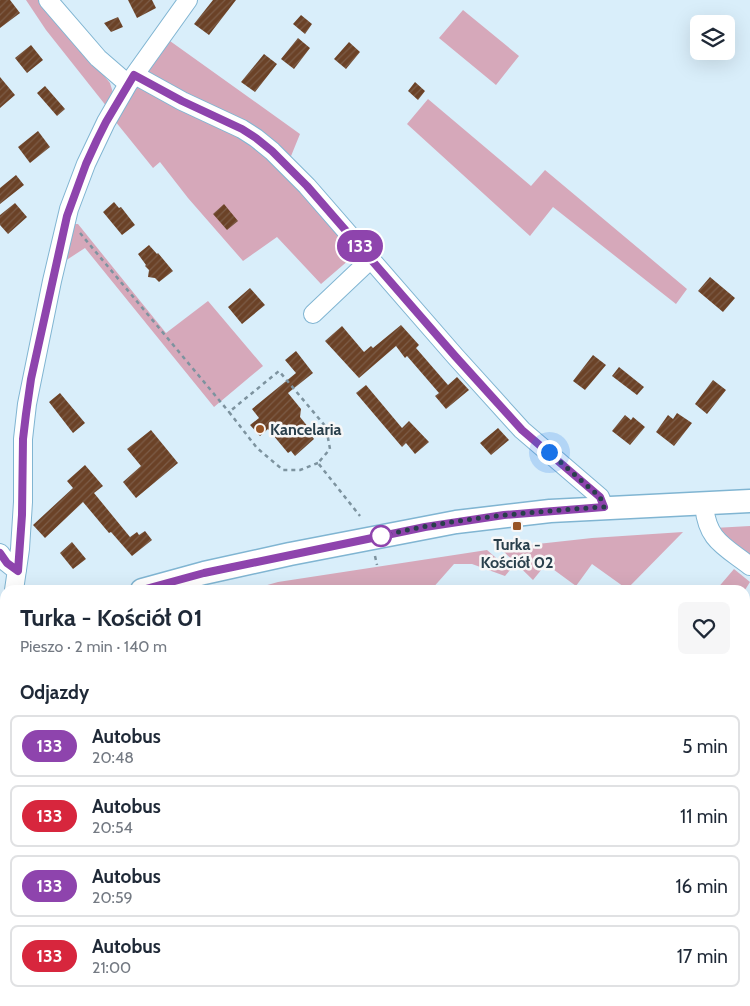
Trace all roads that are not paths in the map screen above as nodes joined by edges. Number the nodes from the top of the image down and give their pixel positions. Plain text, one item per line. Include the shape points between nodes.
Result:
1 (48, 0) edge
2 (188, 0) edge
3 (132, 79) junction
4 (371, 259) junction
5 (313, 314) dead end
6 (750, 501) edge
7 (704, 503) junction
8 (604, 507) junction
9 (0, 553) edge
10 (750, 566) edge
11 (18, 571) junction
12 (15, 585) edge
13 (160, 585) edge

1 - 3 street via 98,58
2 - 3 street
3 - 4 street via 256,138 307,186
3 - 11 street via 93,148 67,216 26,411
4 - 5 street
4 - 8 street via 522,430 600,497
6 - 7 main road
7 - 8 main road
7 - 10 street via 704,517 712,535
8 - 13 main road via 523,513 432,526 210,571
9 - 11 street
11 - 12 street

